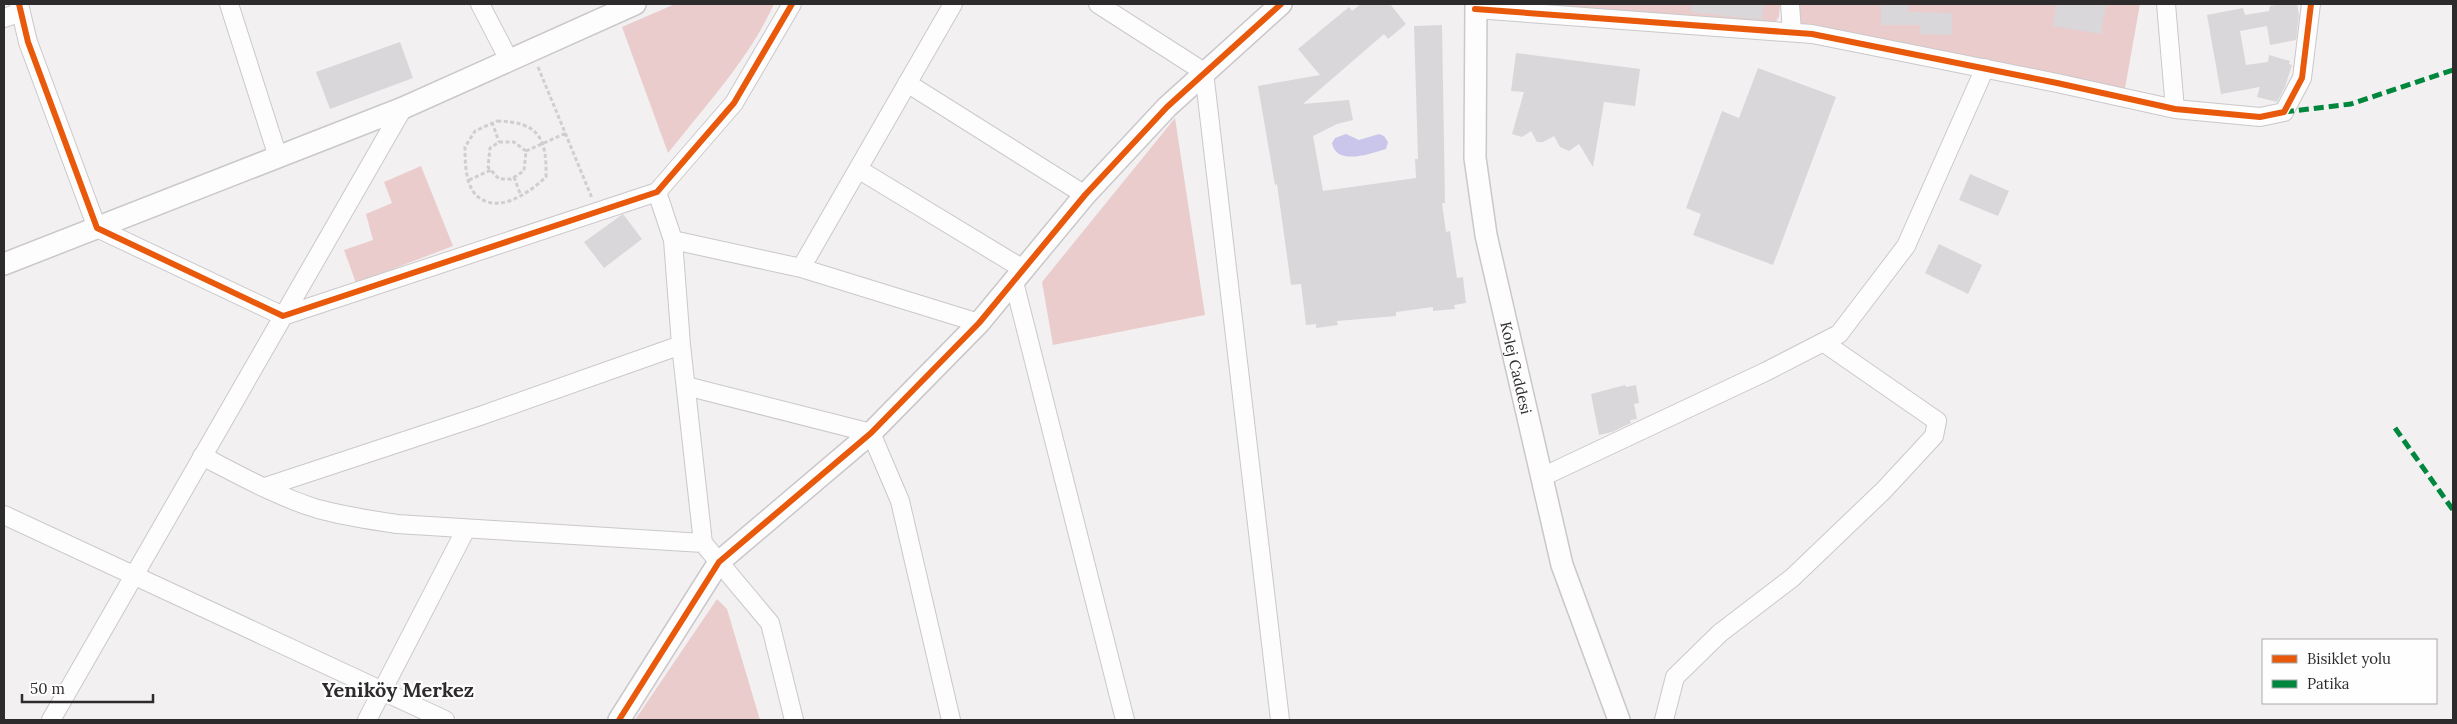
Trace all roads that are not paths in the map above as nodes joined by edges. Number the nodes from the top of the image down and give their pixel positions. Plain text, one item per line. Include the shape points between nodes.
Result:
1 (229, 4) edge
2 (480, 4) edge
3 (635, 4) edge
4 (792, 4) edge
5 (953, 4) edge
6 (1098, 4) edge
7 (1281, 4) edge
8 (1790, 4) edge
9 (2166, 4) edge
10 (2311, 4) edge
11 (1472, 5) edge
12 (20, 8) edge
13 (4, 18) edge
14 (1792, 32) junction
15 (509, 60) junction
16 (1985, 68) junction
17 (1204, 72) junction
18 (907, 83) junction
19 (403, 108) junction
20 (2175, 109) junction
21 (278, 157) junction
22 (858, 169) junction
23 (657, 192) junction
24 (1085, 195) junction
25 (97, 228) junction
26 (673, 240) junction
27 (4, 264) edge
28 (801, 268) junction
29 (1019, 276) junction
30 (283, 316) junction
31 (979, 322) junction
32 (1822, 342) junction
33 (681, 345) junction
34 (686, 386) junction
35 (871, 433) junction
36 (202, 456) junction
37 (1542, 477) junction
38 (265, 487) junction
39 (4, 515) edge
40 (466, 529) junction
41 (703, 543) junction
42 (719, 562) junction
43 (134, 575) junction
44 (382, 690) junction
45 (51, 720) edge
46 (367, 720) edge
47 (445, 720) edge
48 (619, 720) edge
49 (794, 720) edge
50 (951, 720) edge
51 (1125, 720) edge
52 (1280, 720) edge
53 (1607, 720) edge
54 (1619, 720) edge
55 (1664, 720) edge

1 - 21 street
2 - 15 street
3 - 15 street
4 - 23 street via 734,103
5 - 18 street
6 - 17 street
7 - 17 street
8 - 14 street
9 - 20 street
10 - 20 street via 2302,78 2284,112 2260,116
11 - 14 street
11 - 37 street, Kolej Caddesi via 1475,158 1486,235
11 - 53 street, Kolej Caddesi via 1468,156 1478,236 1551,575
12 - 13 street
12 - 25 street via 28,42
14 - 16 street
15 - 19 street
16 - 20 street
16 - 32 street via 1906,246 1839,334
17 - 24 street
17 - 52 street
18 - 22 street
18 - 24 street
19 - 21 street
19 - 30 street
21 - 25 street
22 - 28 street
22 - 29 street
23 - 26 street
23 - 30 street
24 - 29 street
25 - 27 street
25 - 30 street
26 - 28 street
26 - 33 street
28 - 31 street
29 - 31 street
29 - 51 street
30 - 36 street
31 - 35 street
32 - 37 street
32 - 55 street via 1937,421 1934,436 1884,490 1792,578 1720,633 1675,677
33 - 34 street
33 - 38 street
34 - 35 street
34 - 41 street
35 - 42 street
35 - 50 street via 900,501
36 - 38 street
36 - 43 street
37 - 54 street, Kolej Caddesi via 1562,565
38 - 40 street via 316,508 353,518
39 - 43 street
40 - 41 street
40 - 44 street
41 - 42 street
42 - 48 street
42 - 49 street via 770,623
43 - 44 street
43 - 45 street
44 - 46 street
44 - 47 street

